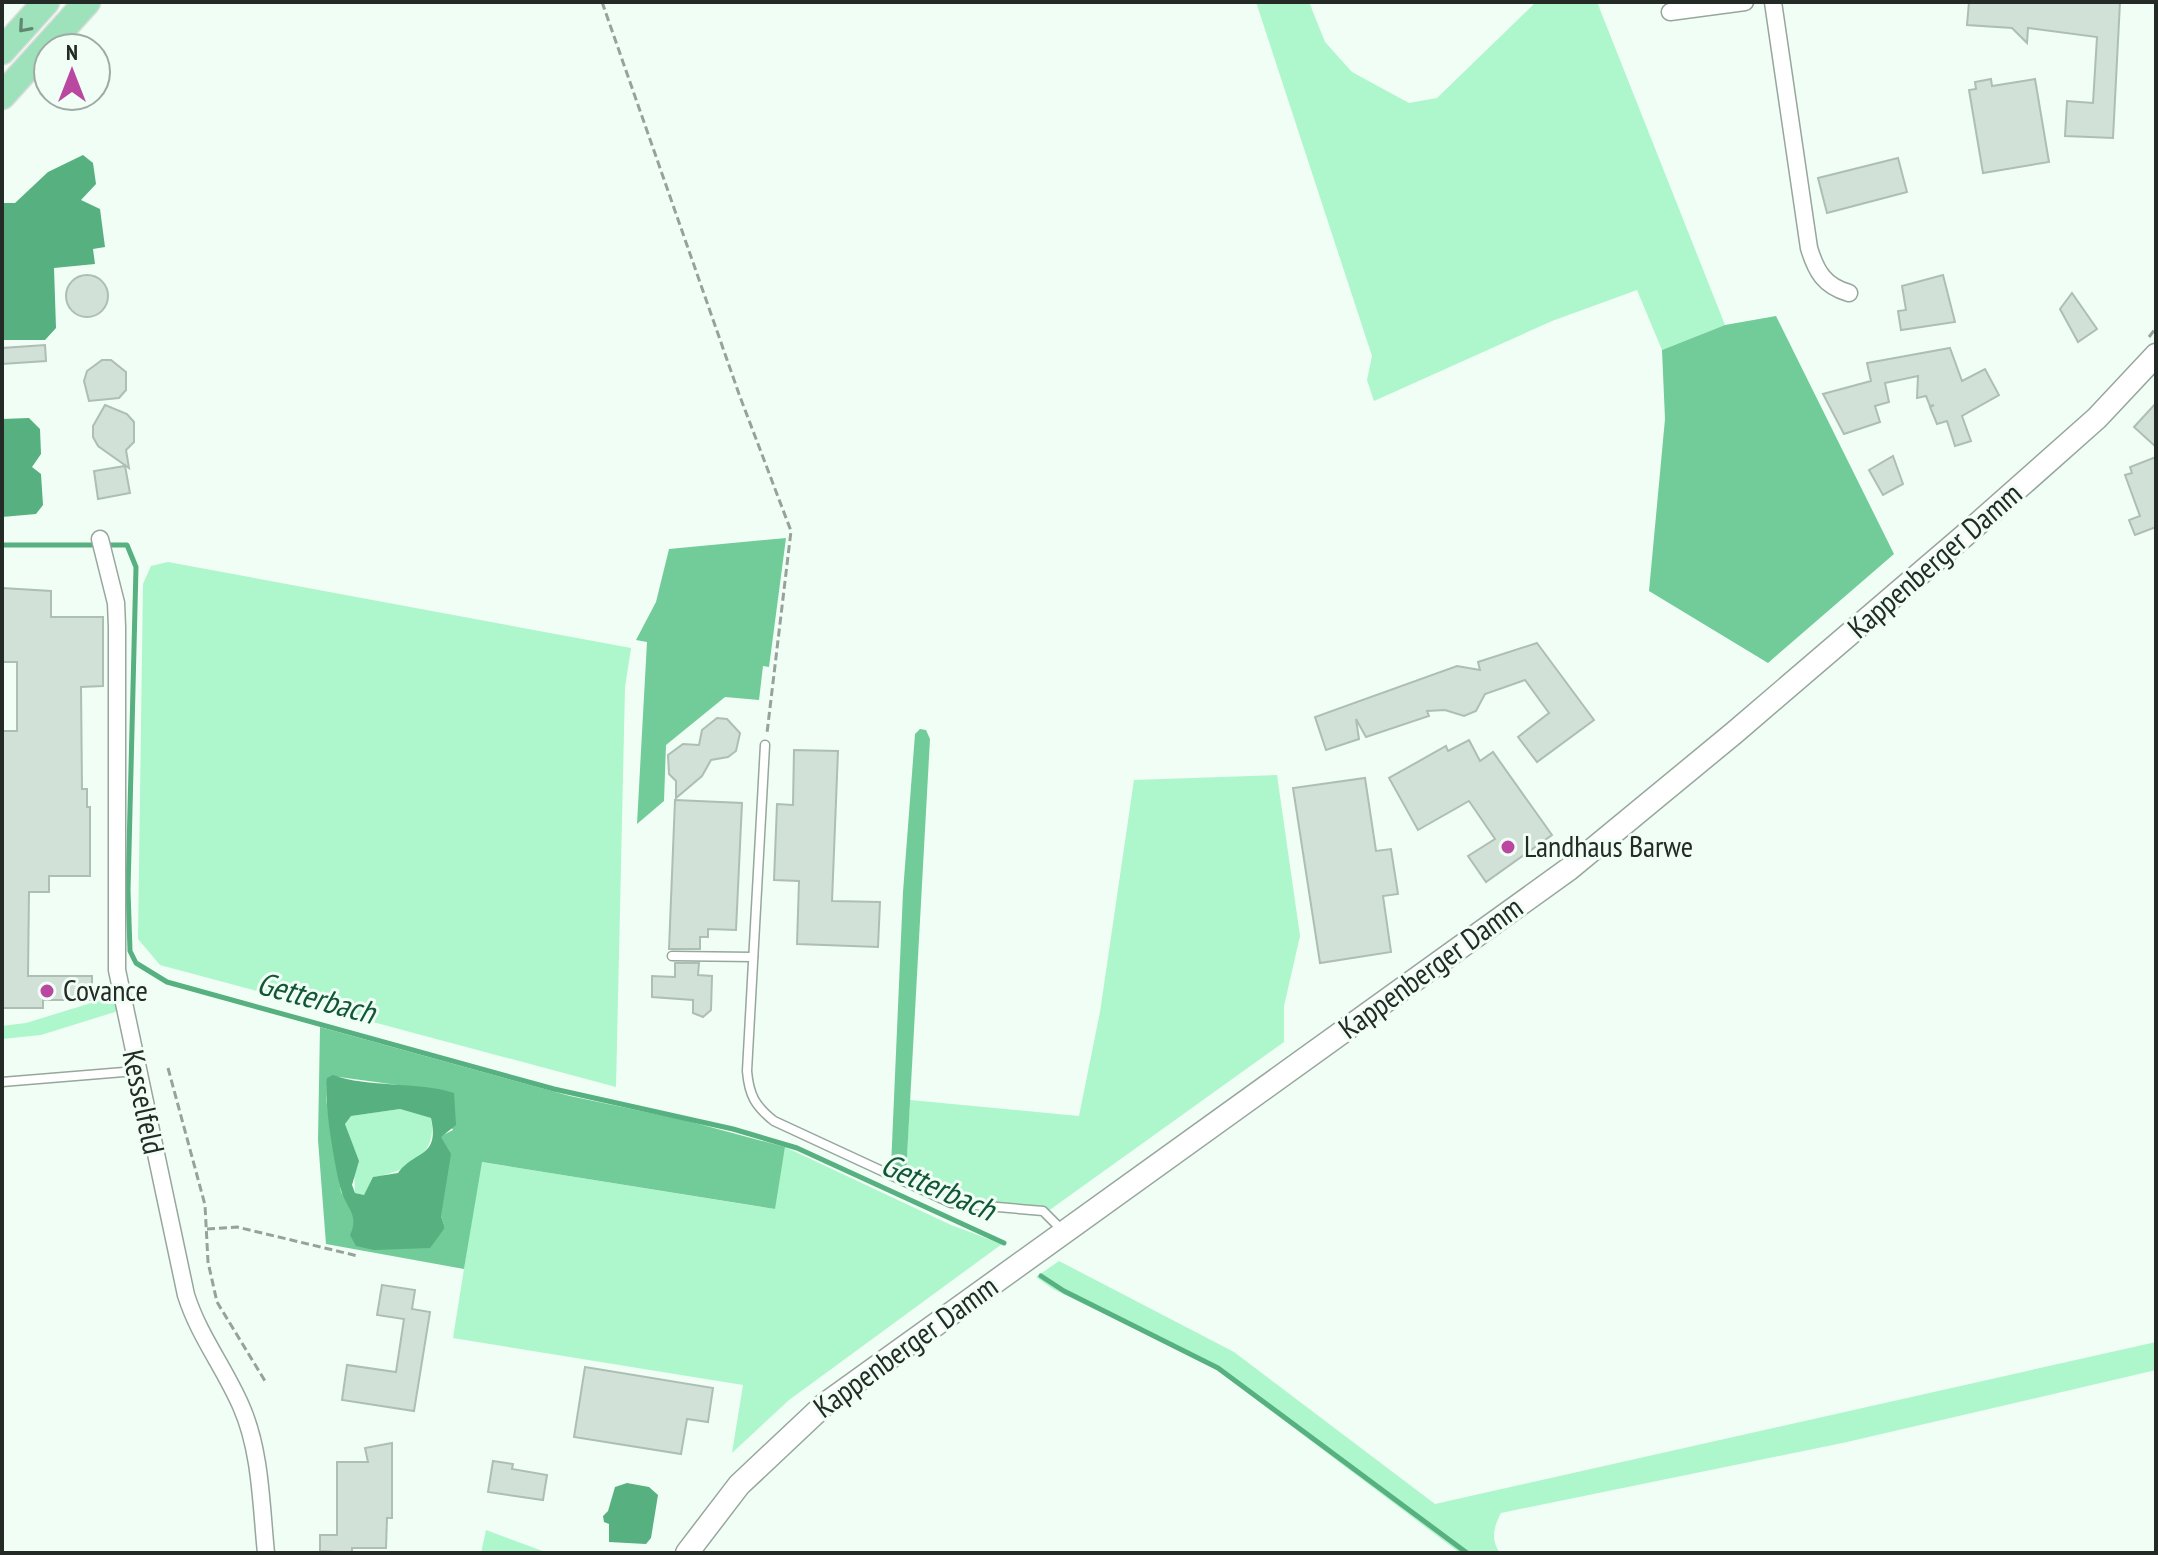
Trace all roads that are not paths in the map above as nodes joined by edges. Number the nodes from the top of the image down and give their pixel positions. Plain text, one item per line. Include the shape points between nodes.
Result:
1 (46, 2) edge
2 (87, 2) edge
3 (1745, 2) edge
4 (1773, 2) edge
5 (1670, 12) dead end
6 (2, 51) edge
7 (2, 96) edge
8 (1849, 293) dead end
9 (2152, 346) edge
10 (100, 545) dead end
11 (765, 745) road end
12 (672, 956) dead end
13 (753, 957) junction
14 (136, 1071) junction
15 (2, 1082) edge
16 (1063, 1232) junction
17 (266, 1553) edge
18 (687, 1553) edge

1 -> 6 highway
2 - 7 highway
3 - 5 street
4 - 8 street via 1809,248 1815,268 1831,288
9 - 16 main road, Kappenberger Damm via 2097,418 1569,869
10 - 14 street, Kesselfeld via 117,627 117,970
11 - 13 lane
12 - 13 lane
13 - 16 lane via 747,1071 749,1093 759,1110 951,1203 1043,1211
14 - 15 lane
14 - 17 street, Kesselfeld via 194,1321 249,1427
16 - 18 main road, Kappenberger Damm via 783,1440 739,1485

